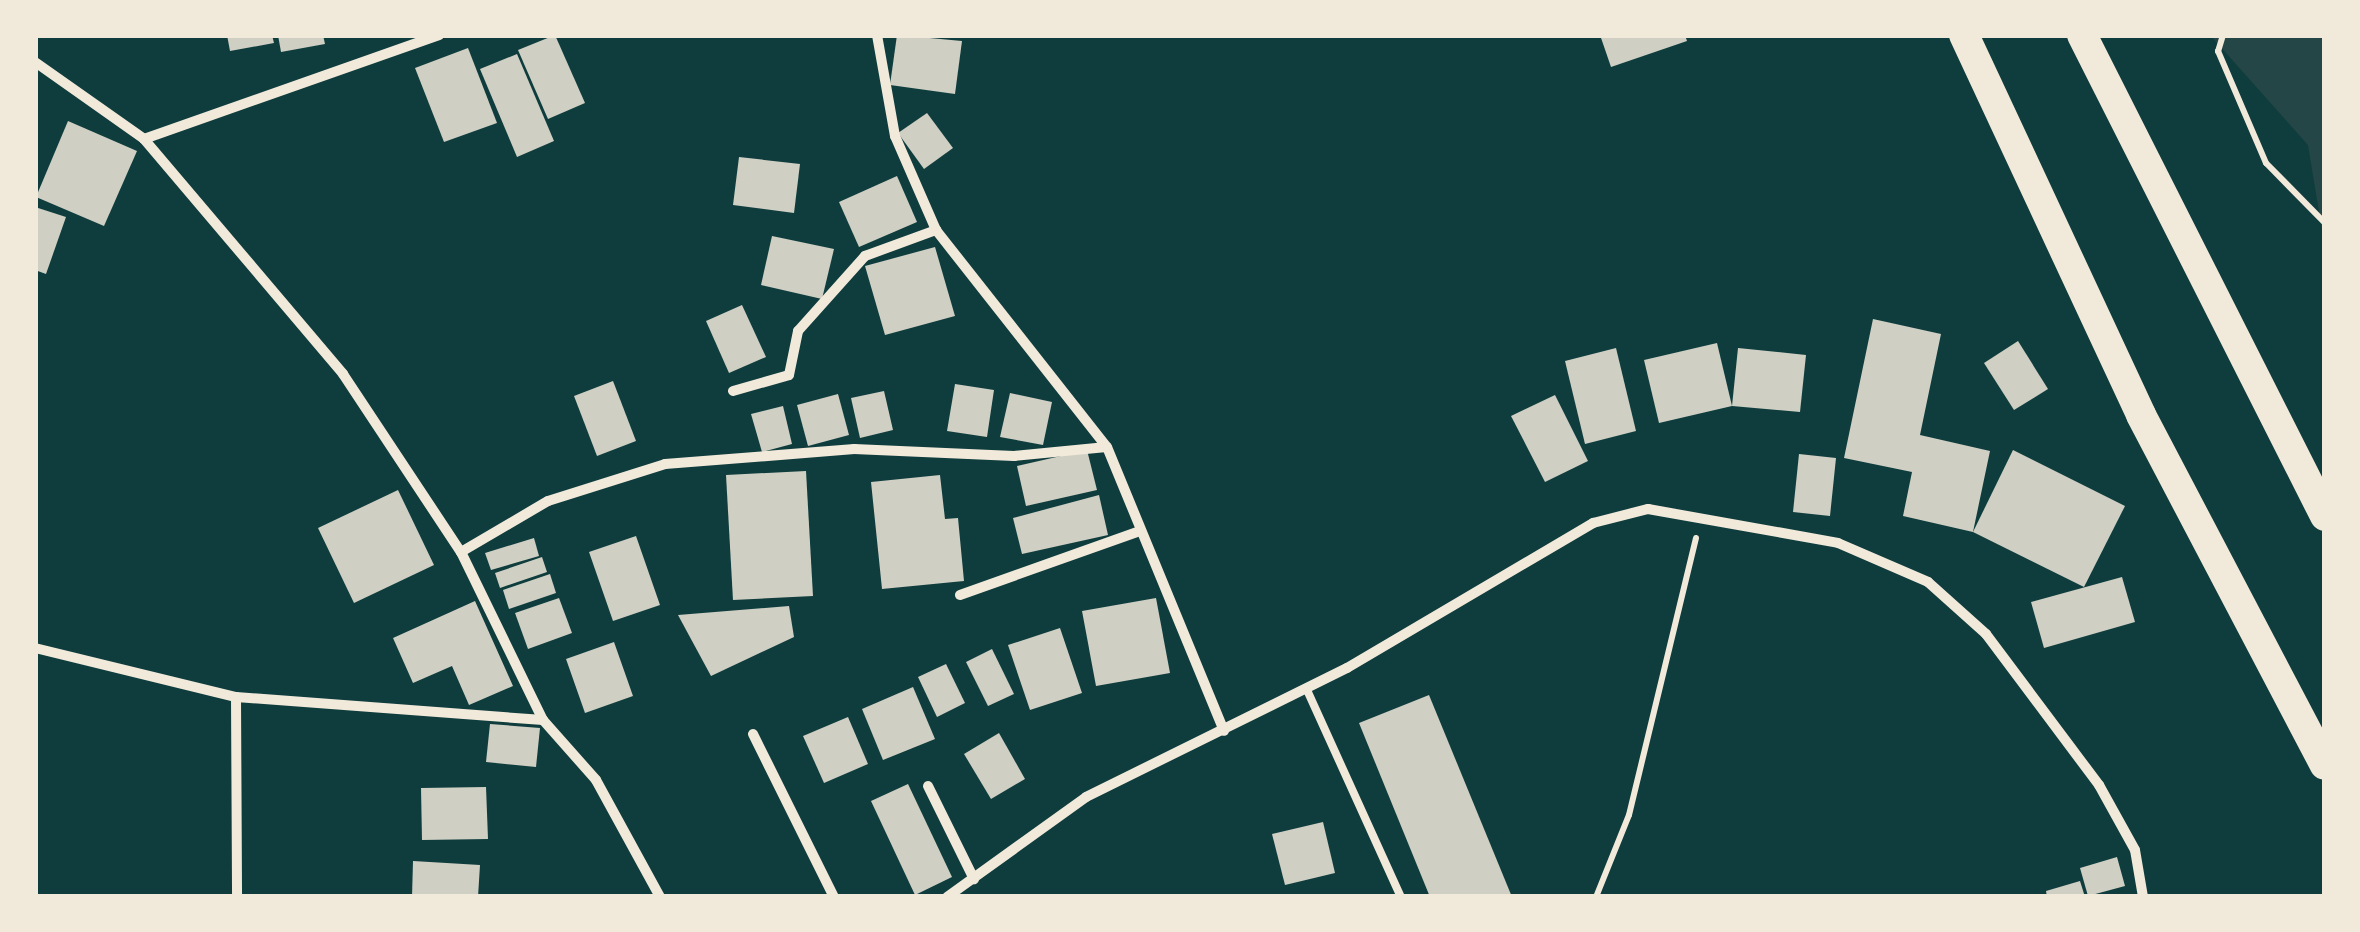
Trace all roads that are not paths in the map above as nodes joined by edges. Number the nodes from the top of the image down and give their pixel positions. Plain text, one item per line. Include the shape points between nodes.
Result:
1 (439, 35) edge
2 (877, 35) edge
3 (1964, 35) edge
4 (2082, 35) edge
5 (35, 62) edge
6 (144, 139) junction
7 (936, 230) junction
8 (733, 391) dead end
9 (1107, 447) junction
10 (2325, 516) edge
11 (1140, 531) junction
12 (461, 552) junction
13 (960, 595) dead end
14 (35, 648) edge
15 (1308, 690) junction
16 (236, 697) junction
17 (542, 720) junction
18 (1224, 731) junction
19 (753, 734) dead end
20 (2325, 766) edge
21 (928, 786) dead end
22 (974, 879) junction
23 (238, 897) edge
24 (660, 897) edge
25 (834, 897) edge
26 (947, 897) edge
27 (1401, 897) edge
28 (2143, 897) edge

1 - 6 street
2 - 7 street via 891,122
3 - 20 highway via 2141,415
4 - 10 highway
5 - 6 street
6 - 12 street via 342,374
7 - 8 street via 865,256 798,330 789,375
7 - 9 street
9 - 11 street
9 - 12 street via 1014,456 854,449 665,464 548,501
11 - 13 street
11 - 18 street
12 - 17 street
14 - 16 street
15 - 18 street
15 - 27 lane
15 - 28 street via 1593,523 1648,509 1838,543 1928,582 1986,634 2099,785 2134,850
16 - 17 street
16 - 23 street
17 - 24 street via 596,780
18 - 22 street via 1086,797
19 - 25 street
21 - 22 street
22 - 26 street

